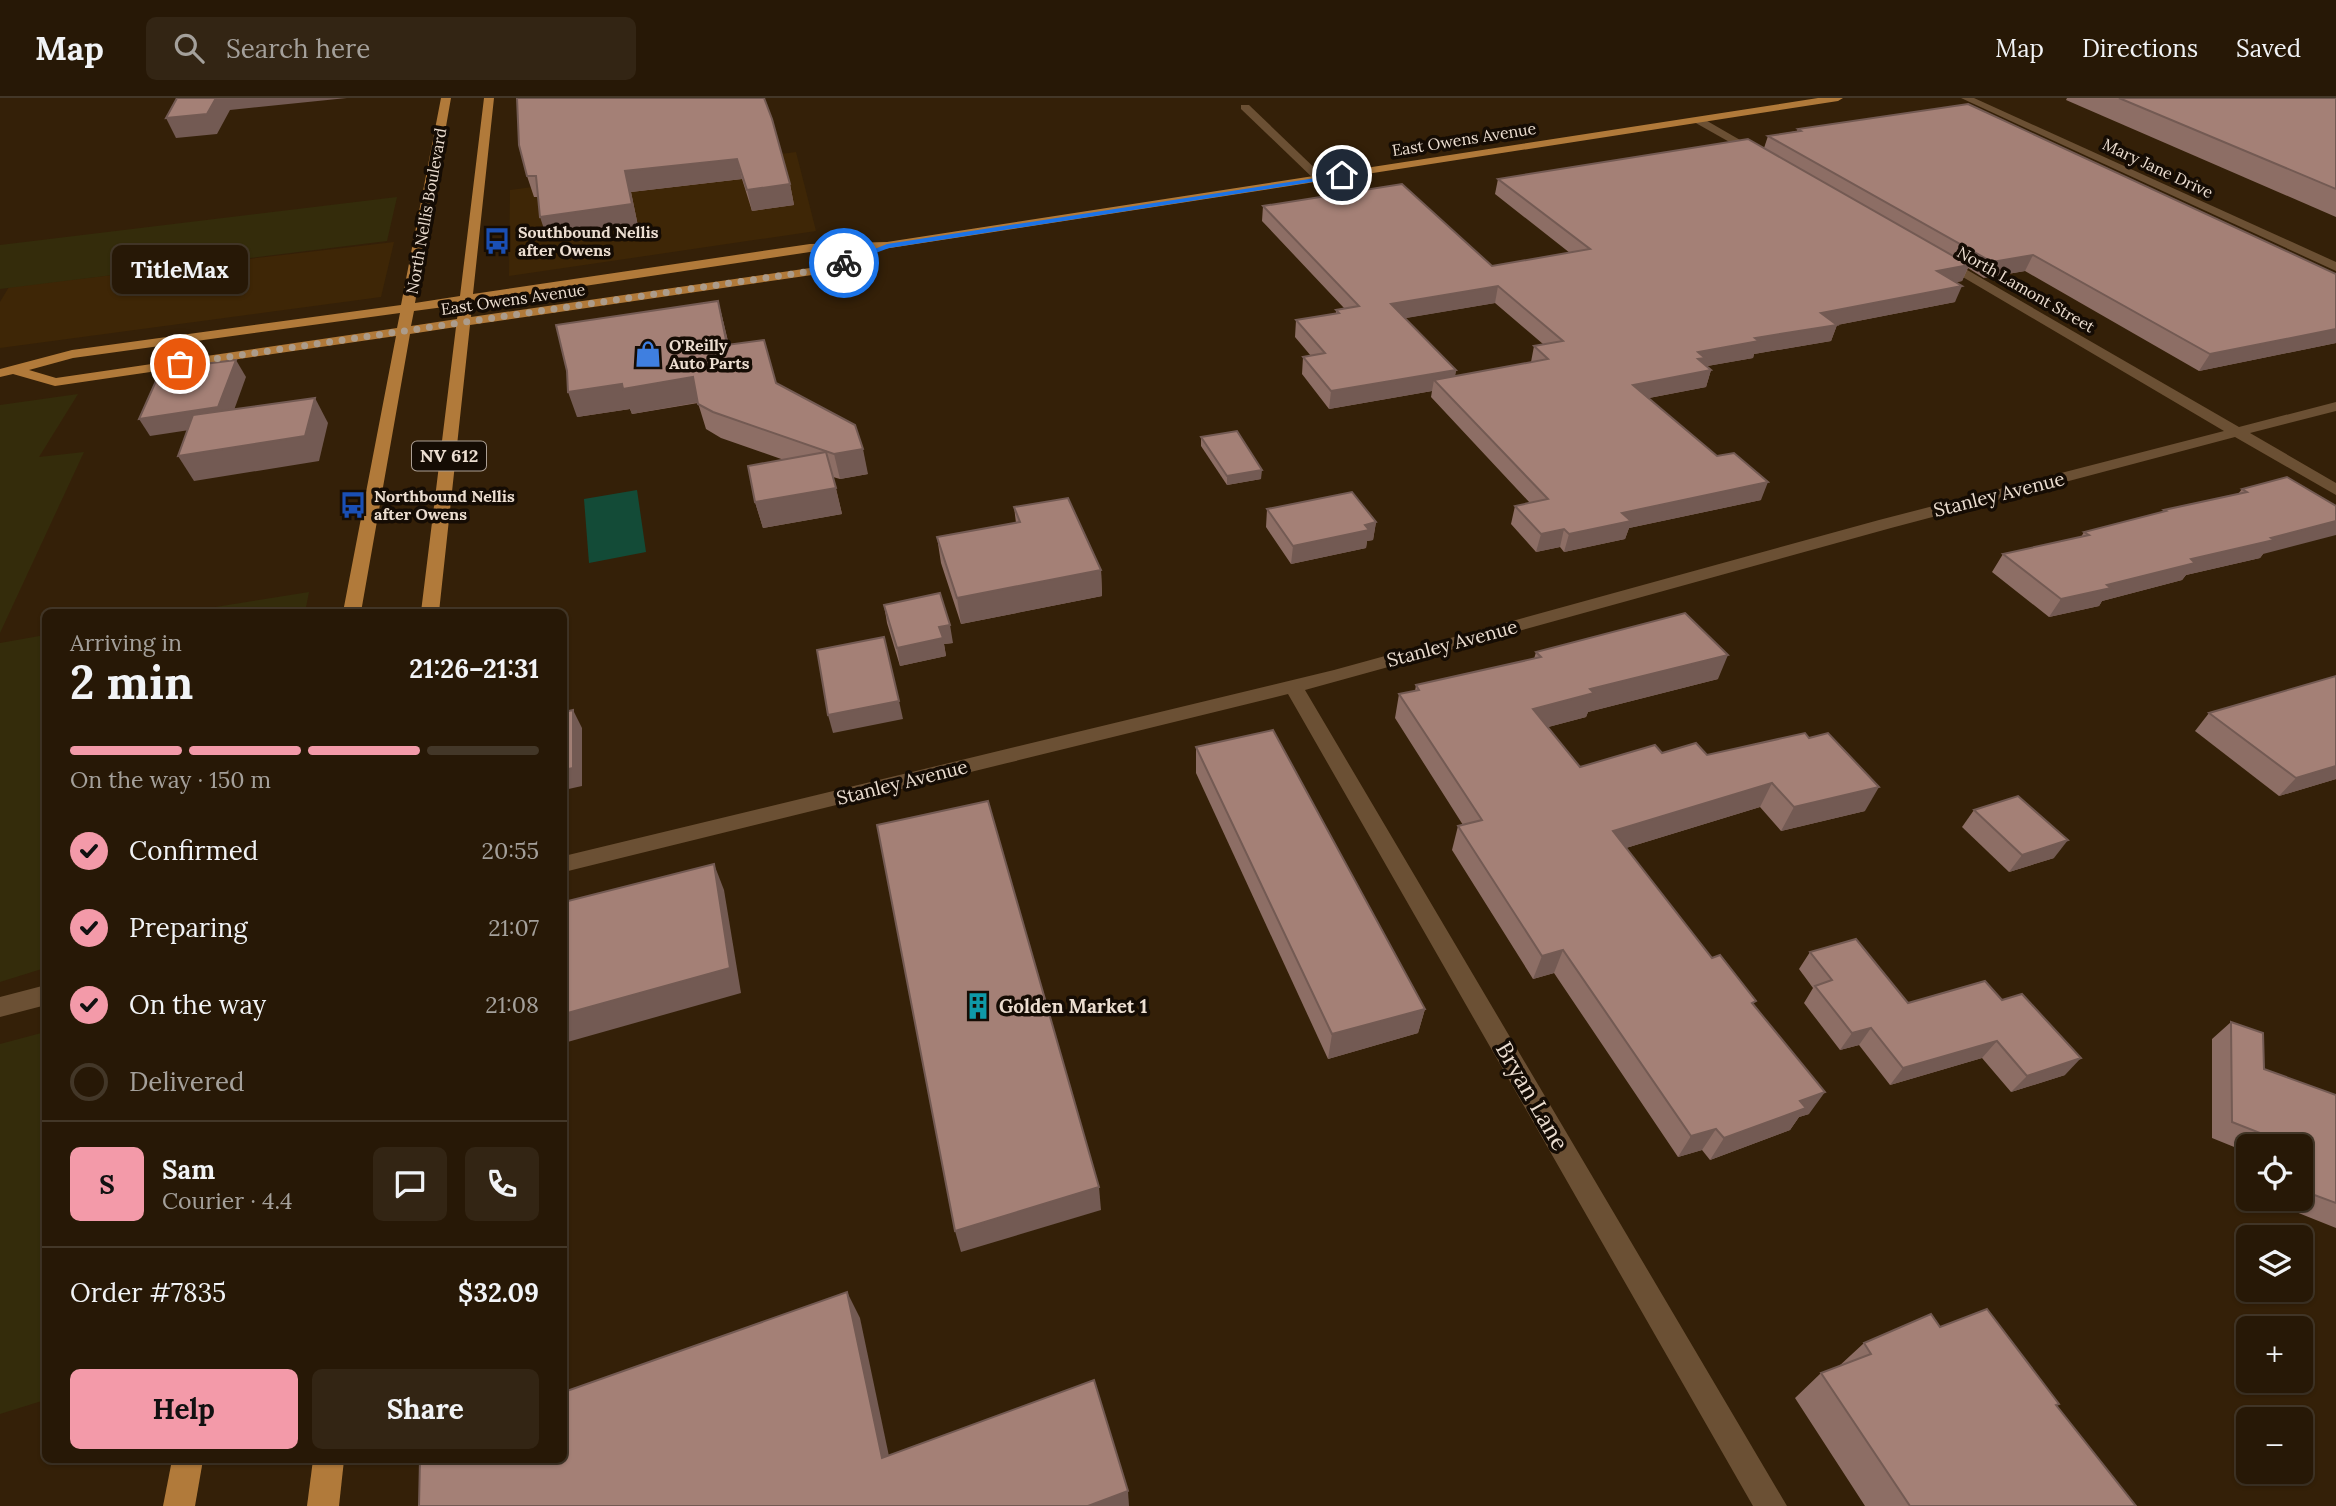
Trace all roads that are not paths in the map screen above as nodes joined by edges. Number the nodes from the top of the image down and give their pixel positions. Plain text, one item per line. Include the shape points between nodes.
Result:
1 (446, 98) edge
2 (489, 98) edge
3 (1838, 98) edge
4 (1966, 98) edge
5 (1245, 107) dead end
6 (1698, 120) junction
7 (1771, 161) edge
8 (1320, 179) junction
9 (887, 246) junction
10 (1934, 256) edge
11 (2336, 267) edge
12 (467, 299) junction
13 (410, 308) junction
14 (464, 324) junction
15 (405, 332) junction
16 (16, 371) junction
17 (0, 373) edge
18 (2336, 406) edge
19 (2239, 433) junction
20 (2336, 490) edge
21 (353, 609) edge
22 (430, 609) edge
23 (1293, 686) junction
24 (567, 863) edge
25 (42, 996) edge
26 (0, 1007) edge
27 (187, 1463) edge
28 (329, 1463) edge
29 (179, 1506) edge
30 (323, 1506) edge
31 (1771, 1506) edge

1 - 13 main road, North Nellis Boulevard / NV 612
2 - 12 main road, NV 612
3 - 6 main road, East Owens Avenue
4 - 11 street, Mary Jane Drive
5 - 8 street
6 - 7 street
6 - 8 main road, East Owens Avenue
8 - 9 main road, East Owens Avenue
9 - 12 main road, East Owens Avenue via 810,248
9 - 14 main road, East Owens Avenue via 826,269
10 - 19 street, North Lamont Street
12 - 13 main road, East Owens Avenue
12 - 14 main road, NV 612
13 - 15 main road, North Nellis Boulevard / NV 612
13 - 16 main road, East Owens Avenue via 72,355
14 - 15 main road, East Owens Avenue
14 - 22 main road, NV 612
15 - 16 main road, East Owens Avenue via 55,382
15 - 21 main road, North Nellis Boulevard / NV 612
16 - 17 main road, East Owens Avenue
18 - 19 street, Stanley Avenue
19 - 20 street, North Lamont Street
19 - 23 street, Stanley Avenue via 1885,524
23 - 24 street, Stanley Avenue
23 - 31 street, Bryan Lane
25 - 26 street
27 - 29 main road
28 - 30 main road

